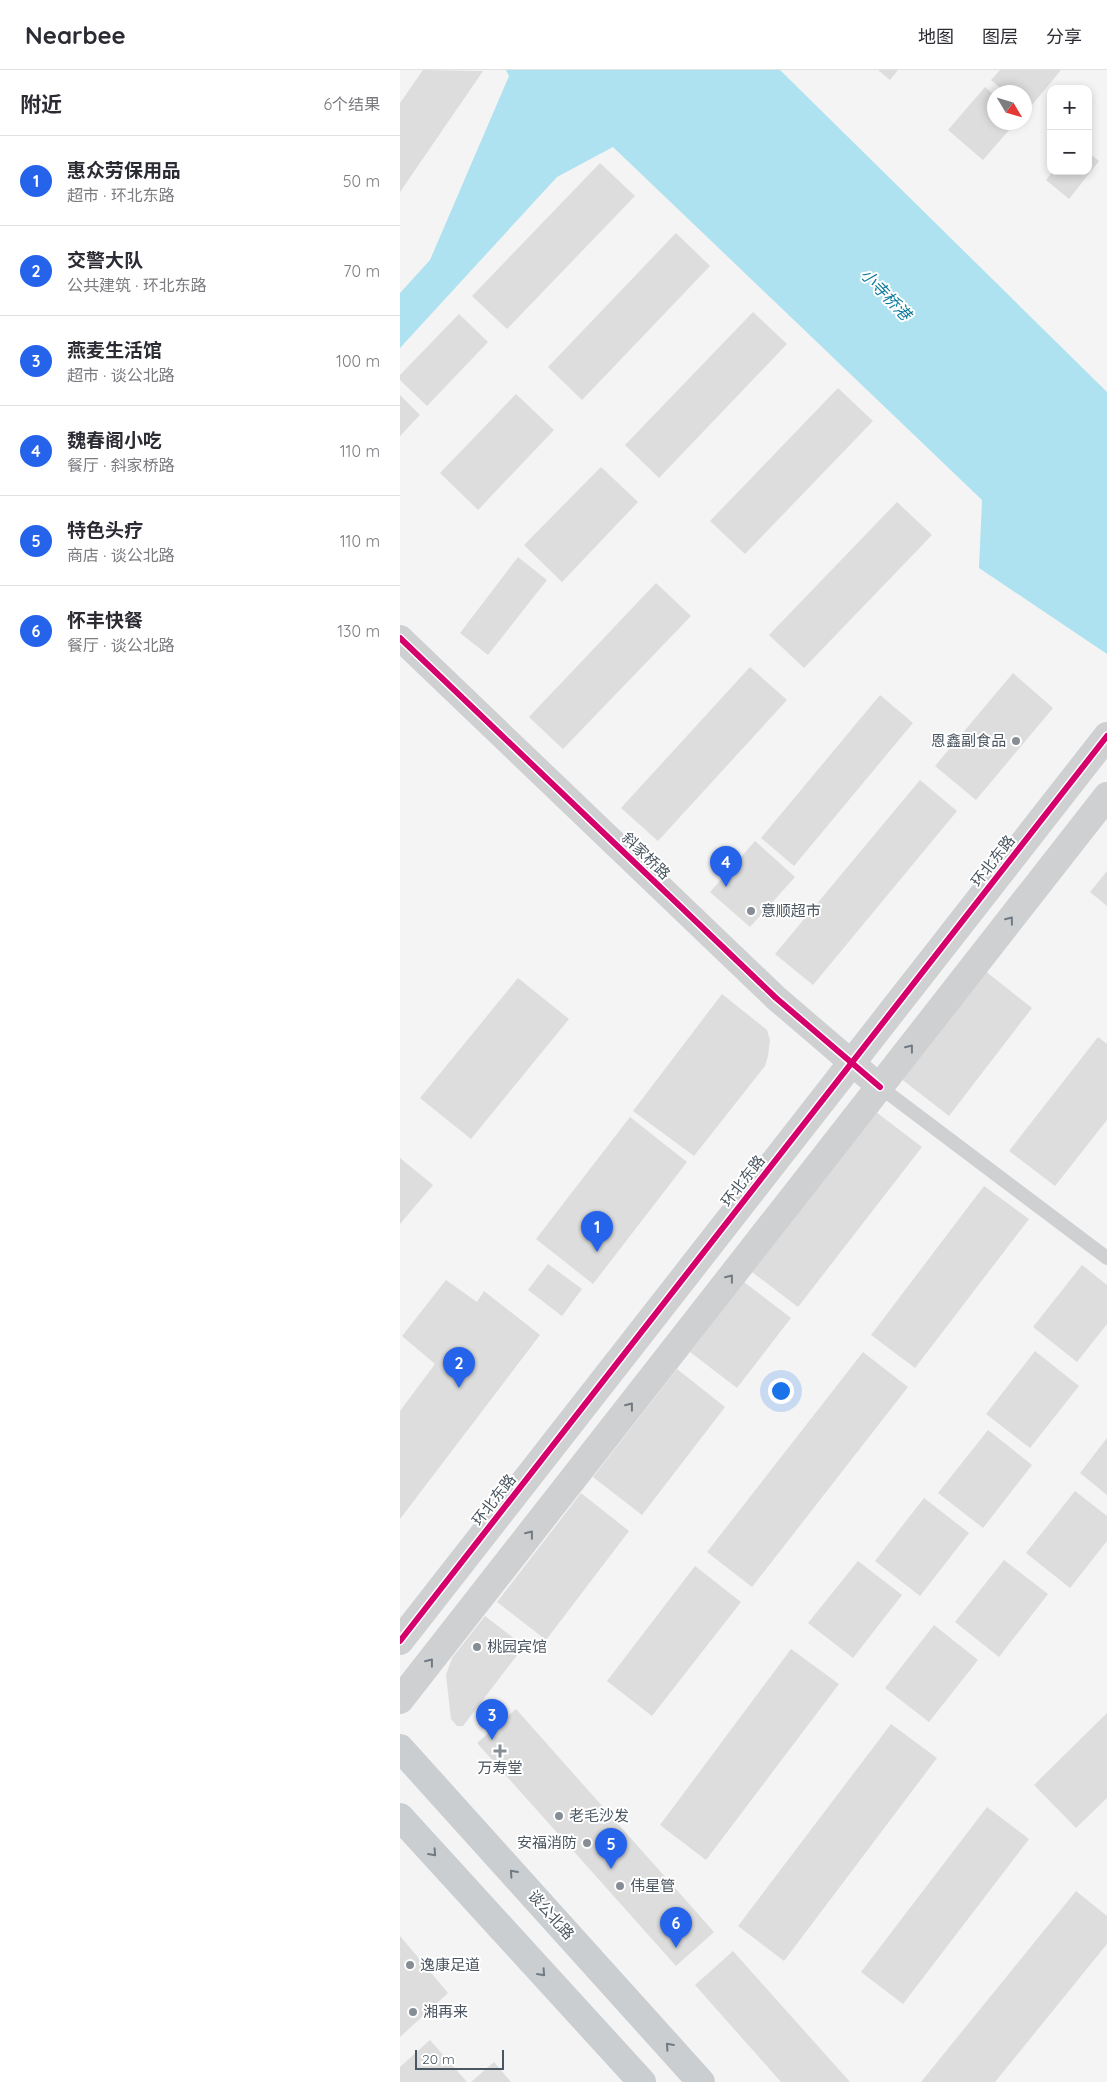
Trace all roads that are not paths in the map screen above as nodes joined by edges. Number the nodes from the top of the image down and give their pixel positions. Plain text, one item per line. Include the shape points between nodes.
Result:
1 (400, 638) edge
2 (1103, 741) edge
3 (1107, 796) edge
4 (852, 1062) junction
5 (880, 1086) junction
6 (1107, 1258) edge
7 (400, 1641) edge
8 (400, 1700) edge
9 (400, 1748) edge
10 (400, 1817) edge
11 (642, 2082) edge
12 (701, 2082) edge

1 - 4 street, 斜家桥路 via 776,998
2 - 4 street, 环北东路
5 -> 3 street
4 - 5 street, 斜家桥路
4 - 7 street, 环北东路
5 - 6 lane
8 -> 5 street
12 -> 9 main road, 谈公北路
10 -> 11 main road

